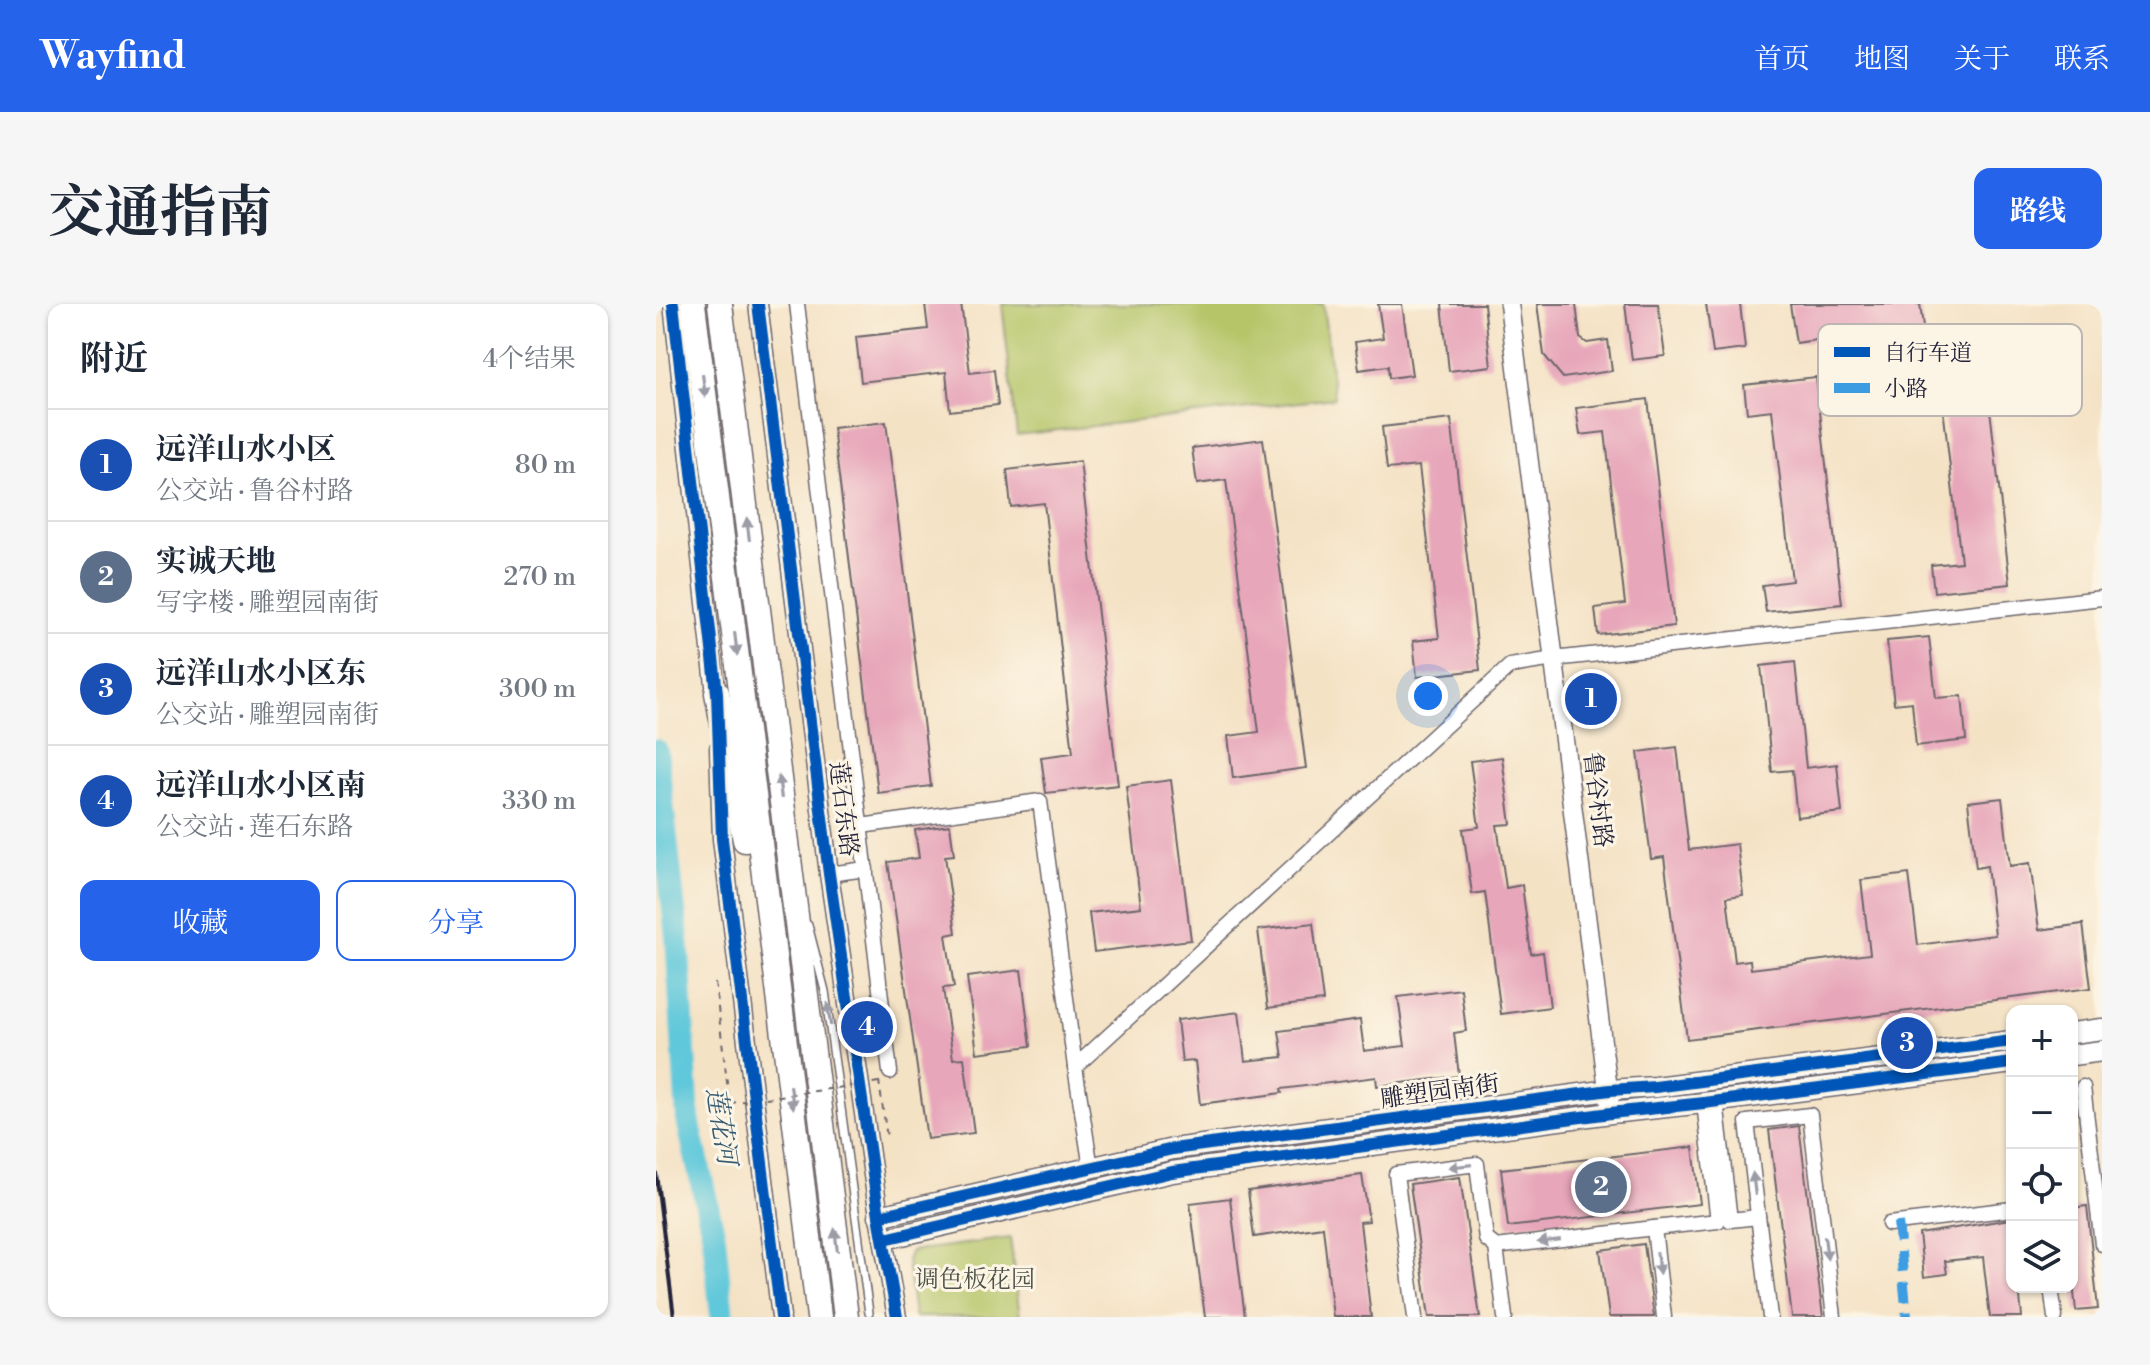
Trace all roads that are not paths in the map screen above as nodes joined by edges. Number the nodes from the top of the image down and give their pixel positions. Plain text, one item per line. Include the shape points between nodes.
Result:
1 (720, 304) edge
2 (758, 304) edge
3 (797, 304) edge
4 (1509, 304) edge
5 (687, 306) edge
6 (2102, 598) edge
7 (1554, 659) junction
8 (717, 693) junction
9 (861, 826) junction
10 (866, 869) junction
11 (829, 874) junction
12 (2102, 1029) edge
13 (2078, 1032) edge
14 (2006, 1042) edge
15 (2102, 1051) edge
16 (2078, 1054) edge
17 (788, 1062) junction
18 (2006, 1064) edge
19 (1075, 1067) junction
20 (885, 1077) road end
21 (2083, 1087) dead end
22 (1610, 1090) junction
23 (1710, 1102) junction
24 (1611, 1113) junction
25 (1091, 1168) junction
26 (2006, 1210) edge
27 (2100, 1214) edge
28 (879, 1216) junction
29 (1758, 1217) junction
30 (1724, 1220) junction
31 (1889, 1224) dead end
32 (1654, 1228) junction
33 (885, 1239) junction
34 (2102, 1244) edge
35 (1496, 1247) junction
36 (2052, 1293) edge
37 (858, 1315) edge
38 (781, 1317) edge
39 (819, 1317) edge
40 (897, 1317) edge
41 (1415, 1317) edge
42 (1505, 1317) edge
43 (1664, 1317) edge
44 (1770, 1317) edge
45 (1834, 1317) edge
46 (2055, 1317) edge

37 -> 1 highway via 787,841
2 - 11 street, 莲石东路
3 - 9 street
4 - 7 street, 鲁谷村路
5 - 8 street
5 -> 17 highway
6 - 7 street
7 - 19 street via 1510,666
7 - 22 street, 鲁谷村路
8 - 17 highway
8 - 38 street via 722,839
9 - 10 street
9 - 19 street via 1040,801
10 - 11 street
10 - 20 street
28 -> 11 street, 莲石东路
12 - 13 main road
14 - 22 main road, 雕塑园南街
15 - 16 main road
17 -> 39 highway
18 - 23 main road, 雕塑园南街
19 - 25 street
21 - 27 street
22 - 24 street, 鲁谷村路
22 - 25 main road, 雕塑园南街 via 1173,1149
23 - 24 main road, 雕塑园南街
23 - 30 street
24 - 33 main road, 雕塑园南街 via 1172,1172
25 - 28 main road, 雕塑园南街
26 - 31 street
27 - 34 street
28 - 33 street, 莲石东路
29 - 30 street
29 - 44 street
29 -> 45 street via 1747,1122 1810,1115
30 - 32 street
32 -> 35 street
32 -> 43 street
33 - 40 street, 莲石东路
35 -> 41 street via 1486,1239 1477,1164 1396,1174
35 - 42 street
36 - 46 street

